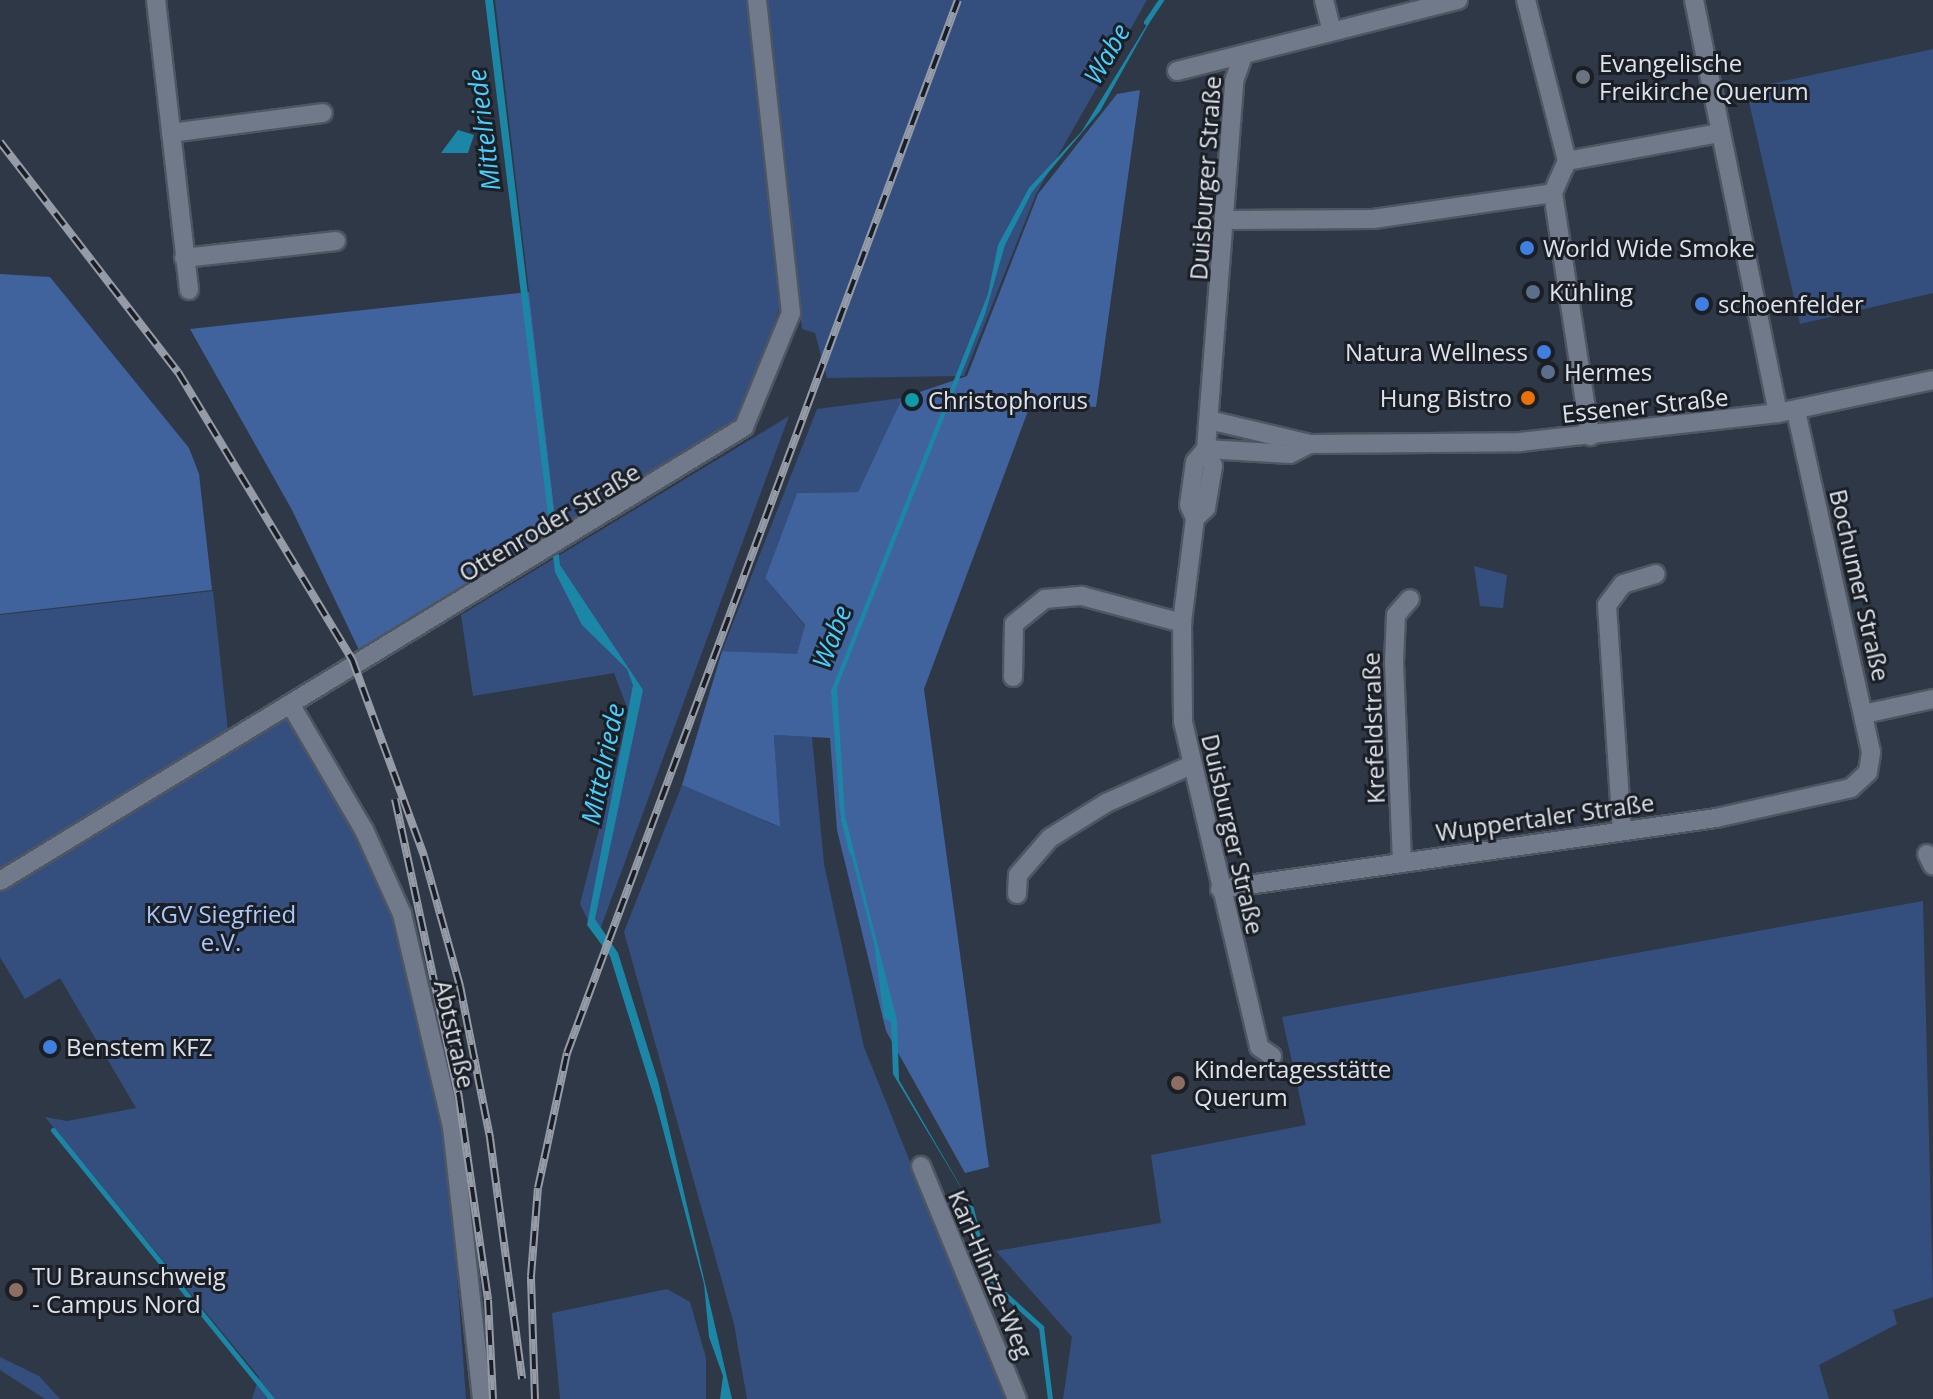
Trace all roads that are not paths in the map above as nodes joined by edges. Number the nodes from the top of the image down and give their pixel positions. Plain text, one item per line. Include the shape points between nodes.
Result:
1 (156, 0) edge
2 (757, 0) edge
3 (1324, 0) edge
4 (1458, 0) edge
5 (1526, 0) edge
6 (1694, 0) edge
7 (1332, 31) junction
8 (1243, 56) junction
9 (1177, 71) dead end
10 (323, 113) dead end
11 (171, 133) junction
12 (1719, 133) junction
13 (1567, 161) junction
14 (1553, 193) junction
15 (1228, 220) junction
16 (336, 241) dead end
17 (184, 258) junction
18 (189, 290) dead end
19 (1933, 380) edge
20 (1787, 411) junction
21 (1209, 420) junction
22 (1590, 436) junction
23 (1310, 444) junction
24 (1206, 449) junction
25 (1656, 574) dead end
26 (1410, 599) dead end
27 (1182, 623) junction
28 (1013, 677) dead end
29 (1933, 699) edge
30 (292, 707) junction
31 (1864, 714) junction
32 (1189, 766) junction
33 (1868, 772) joint
34 (1622, 831) junction
35 (1402, 862) junction
36 (0, 881) edge
37 (1220, 889) junction
38 (1017, 894) dead end
39 (1272, 1056) dead end
40 (921, 1166) dead end
41 (482, 1399) edge
42 (1017, 1399) edge

1 - 11 street
2 - 30 street, Ottenroder Straße via 790,279 788,328 744,427
3 - 7 street
4 - 7 street
5 - 13 street
6 - 12 street, Bochumer Straße
7 - 8 street
8 - 9 street
8 - 15 street, Duisburger Straße via 1234,81
10 - 11 street
11 - 17 street
12 - 13 street
12 - 20 street, Bochumer Straße
13 - 14 street
14 - 15 street via 1373,219
14 - 22 street
15 - 21 street, Duisburger Straße
16 - 17 street
17 - 18 street
19 - 20 street, Essener Straße
20 - 22 street, Essener Straße
20 - 31 street, Bochumer Straße
21 - 23 street, Essener Straße
21 - 24 street, Duisburger Straße
22 - 23 street, Essener Straße via 1448,446
23 - 24 street, Essener Straße via 1290,454
24 - 27 street, Duisburger Straße via 1192,481 1195,518
25 - 34 street via 1623,584 1607,605
26 - 35 street, Krefeldstraße via 1396,615 1394,662
27 - 28 street via 1082,596 1045,599 1014,624
27 - 32 street, Duisburger Straße
29 - 31 street
30 - 36 street, Ottenroder Straße
30 - 41 street, Abtstraße via 364,830 402,914 452,1127
31 - 33 street, Bochumer Straße
32 - 37 street, Duisburger Straße
32 - 38 street via 1106,803 1050,838 1018,875
33 - 34 street, Wuppertaler Straße via 1825,797
34 - 35 street, Wuppertaler Straße
35 - 37 street, Wuppertaler Straße
37 - 39 street, Duisburger Straße via 1259,1047
40 - 42 street, Karl-Hintze-Weg

